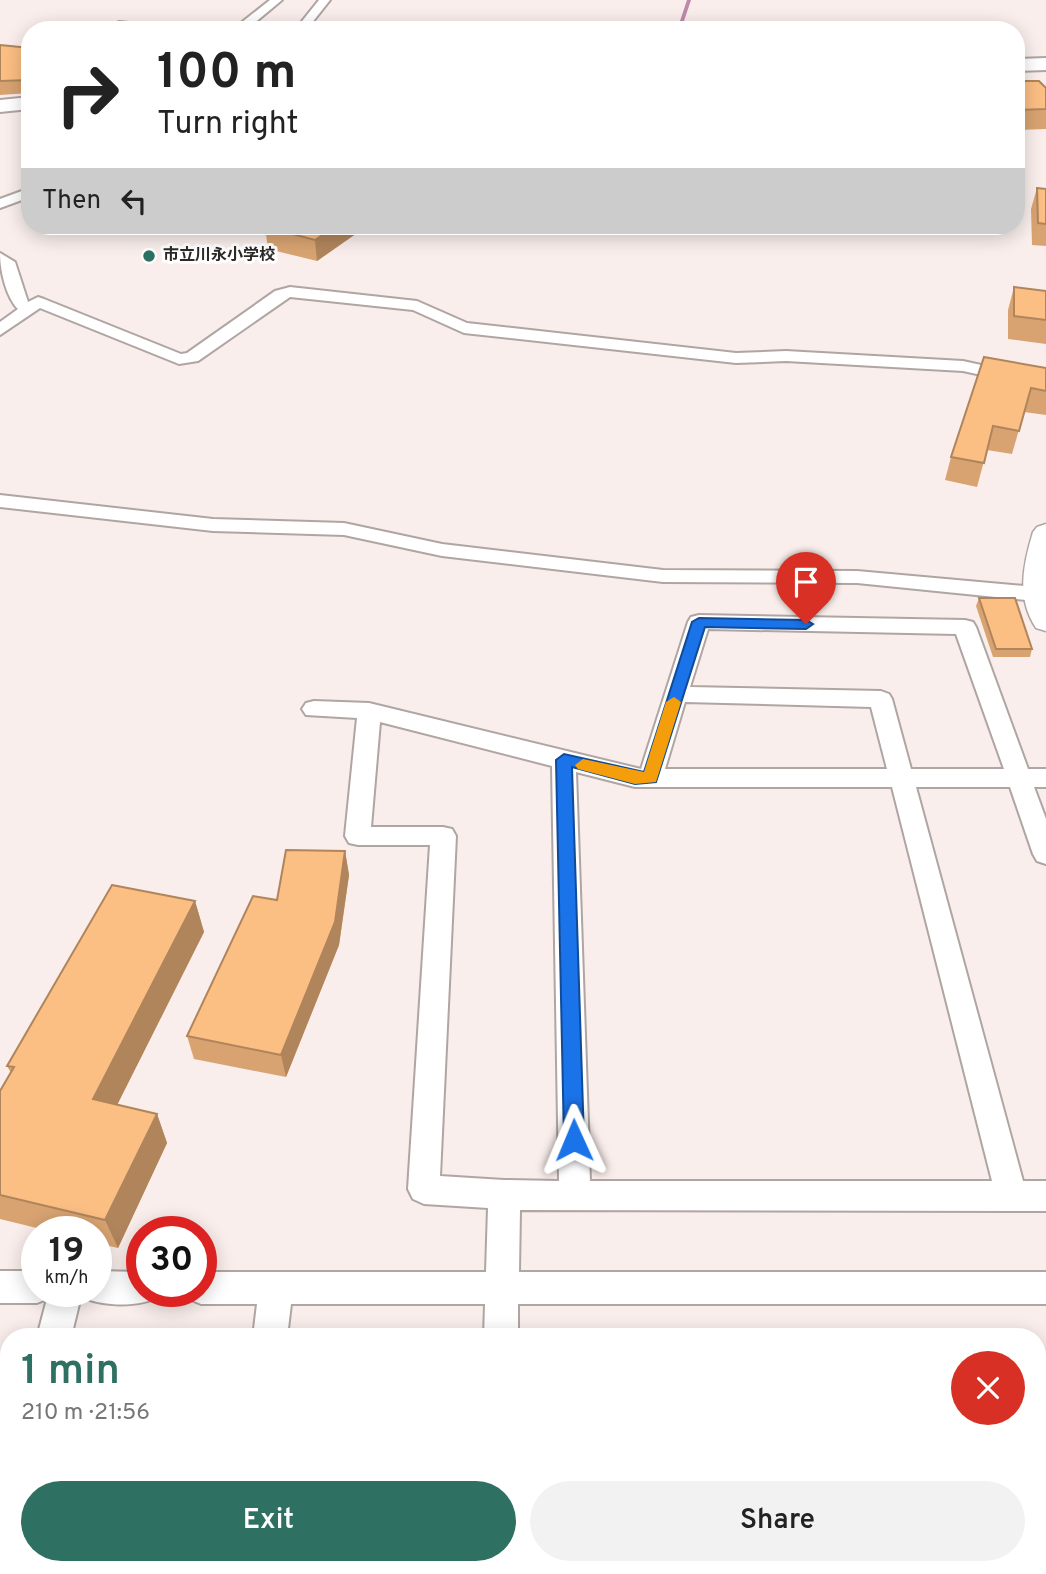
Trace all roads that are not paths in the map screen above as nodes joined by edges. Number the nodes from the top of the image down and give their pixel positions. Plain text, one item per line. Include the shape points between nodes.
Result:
1 (276, 0) edge
2 (320, 1) edge
3 (249, 21) edge
4 (307, 21) edge
5 (1046, 55) edge
6 (1025, 56) edge
7 (1046, 64) edge
8 (1025, 65) edge
9 (21, 104) edge
10 (0, 106) edge
11 (21, 114) edge
12 (0, 115) edge
13 (21, 196) edge
14 (0, 204) edge
15 (0, 258) edge
16 (28, 310) junction
17 (0, 330) edge
18 (1046, 384) edge
19 (0, 501) edge
20 (1046, 532) edge
21 (1041, 594) edge
22 (1046, 622) edge
23 (676, 694) junction
24 (314, 709) dead end
25 (369, 711) junction
26 (564, 760) junction
27 (650, 778) junction
28 (1019, 778) junction
29 (1046, 778) edge
30 (900, 779) junction
31 (1046, 854) edge
32 (504, 1195) junction
33 (575, 1195) junction
34 (1010, 1196) junction
35 (1046, 1196) edge
36 (0, 1287) edge
37 (21, 1287) edge
38 (217, 1288) edge
39 (276, 1288) junction
40 (502, 1289) junction
41 (1046, 1289) edge
42 (61, 1307) edge
43 (56, 1328) edge
44 (271, 1328) edge
45 (501, 1328) edge

1 - 3 street
2 - 4 street
5 - 6 highway
7 - 8 highway
9 - 10 highway
11 - 12 highway
13 - 14 street
15 - 16 street via 7,262 21,304
16 - 17 street
16 - 18 street via 38,302 179,359 192,357 290,292 417,306 464,328 736,358 786,356 963,366
19 - 21 street via 213,525 344,529 442,550 663,576 857,577
20 - 21 street via 1034,585
21 - 22 street
23 - 27 street
23 - 28 street via 699,622 965,627
23 - 30 street via 881,699
24 - 25 street
25 - 26 street
25 - 32 street via 358,836 443,836 424,1189
26 - 27 street
26 - 33 street
27 - 30 street
28 - 29 street
28 - 30 street
28 - 31 street
30 - 34 street
32 - 33 street
32 - 40 street
33 - 34 street
34 - 35 street
36 - 37 street
38 - 39 street
39 - 40 street
39 - 44 street
40 - 41 street
40 - 45 street
42 - 43 street

